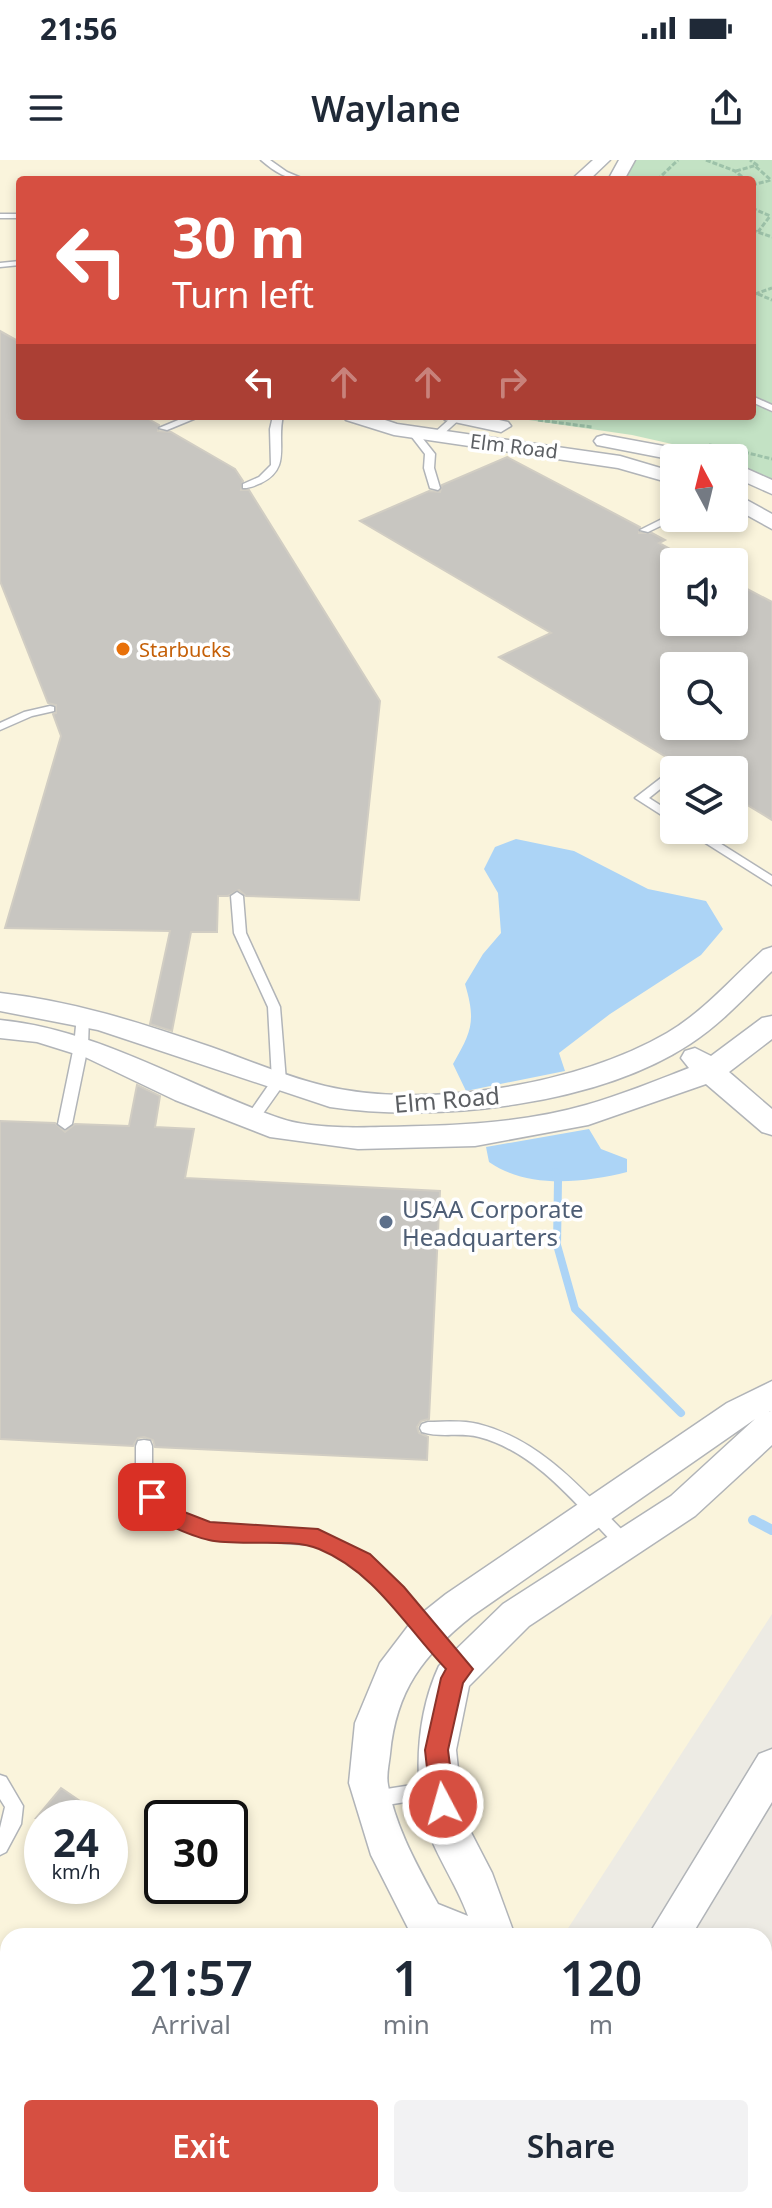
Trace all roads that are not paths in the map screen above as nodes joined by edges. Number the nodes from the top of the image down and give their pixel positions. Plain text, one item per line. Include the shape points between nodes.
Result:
1 (265, 160) edge
2 (602, 160) edge
3 (290, 176) edge
4 (584, 176) edge
5 (185, 420) edge
6 (277, 420) edge
7 (368, 420) edge
8 (451, 420) edge
9 (473, 420) edge
10 (164, 428) dead end
11 (413, 432) junction
12 (436, 436) junction
13 (660, 449) edge
14 (660, 474) edge
15 (748, 479) edge
16 (246, 486) dead end
17 (435, 488) dead end
18 (772, 488) edge
19 (748, 508) edge
20 (660, 523) edge
21 (772, 523) edge
22 (645, 530) dead end
23 (50, 709) dead end
24 (0, 727) edge
25 (660, 784) edge
26 (660, 810) edge
27 (713, 844) edge
28 (772, 881) edge
29 (237, 896) dead end
30 (772, 956) edge
31 (0, 1002) edge
32 (83, 1016) junction
33 (772, 1025) edge
34 (0, 1029) edge
35 (677, 1040) junction
36 (81, 1046) junction
37 (709, 1072) junction
38 (279, 1081) junction
39 (252, 1119) junction
40 (65, 1124) dead end
41 (772, 1125) edge
42 (772, 1394) edge
43 (772, 1424) edge
44 (428, 1428) dead end
45 (144, 1446) dead end
46 (593, 1513) junction
47 (625, 1544) junction
48 (425, 1632) junction
49 (461, 1669) junction
50 (772, 1767) edge
51 (0, 1783) edge
52 (441, 1788) junction
53 (373, 1800) junction
54 (0, 1846) edge
55 (449, 1928) edge
56 (492, 1928) edge
57 (673, 1928) edge

1 - 3 lane
2 - 4 street
5 - 10 lane
6 - 16 lane via 275,469
7 - 11 street, Elm Road
8 - 12 lane
9 - 13 street, Elm Road
11 - 12 street, Elm Road
11 - 17 lane via 430,454
12 - 14 street, Elm Road via 604,459
15 - 18 street
19 - 21 street
20 - 22 lane
23 - 24 lane
25 - 26 lane via 641,798
27 - 28 lane
29 - 38 lane via 240,933 274,1007
30 - 35 street, Elm Road
31 - 32 street, Elm Road
32 - 36 lane
32 - 38 street, Elm Road
33 - 37 street, Elm Road
34 - 36 street, Elm Road
35 - 37 street
35 - 38 street, Elm Road via 581,1080 469,1101 394,1106 330,1097
36 - 39 street, Elm Road
36 - 40 lane
37 - 39 street, Elm Road via 588,1115 475,1136 358,1138 280,1130
37 - 41 street
38 - 39 lane
42 - 46 street
43 - 47 street via 683,1506
44 - 46 lane via 477,1430 517,1445 542,1462
45 - 48 lane via 144,1482 159,1511 210,1531 318,1538 362,1561 397,1594
46 - 47 lane
46 - 48 street
47 - 49 street via 516,1615
48 - 49 lane
48 - 53 street via 393,1675 374,1723 368,1783
49 - 52 street via 452,1678 437,1750
50 - 57 street
51 - 54 lane via 14,1806 12,1824
52 - 53 lane
52 - 56 street via 444,1820
53 - 55 street via 391,1855 424,1918

